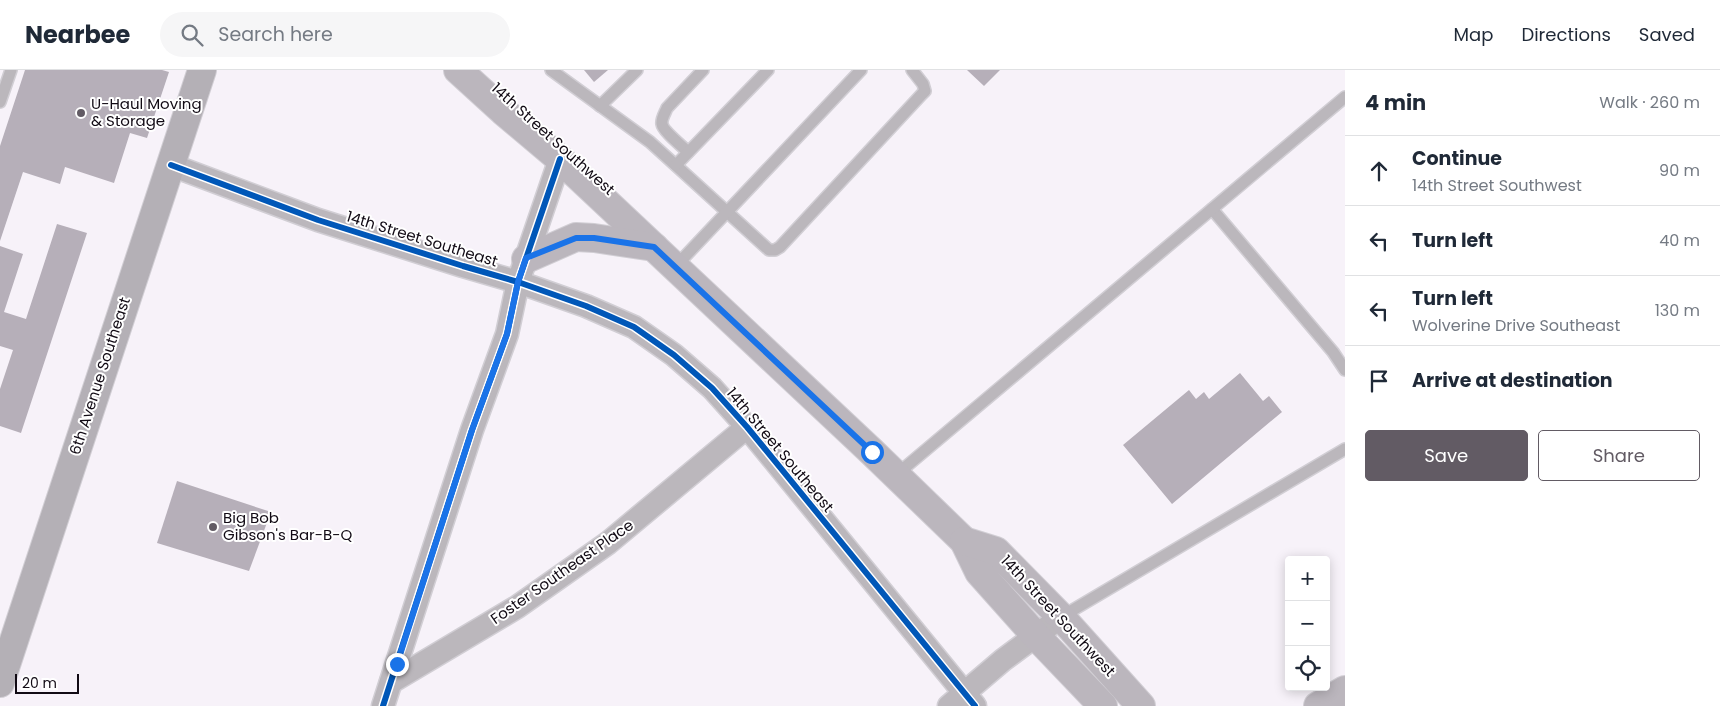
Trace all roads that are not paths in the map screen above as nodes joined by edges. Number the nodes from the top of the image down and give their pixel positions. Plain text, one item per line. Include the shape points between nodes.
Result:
1 (11, 70) edge
2 (202, 70) edge
3 (458, 70) edge
4 (551, 70) edge
5 (637, 70) edge
6 (703, 70) edge
7 (768, 70) edge
8 (861, 70) edge
9 (912, 70) edge
10 (1345, 96) edge
11 (0, 102) edge
12 (600, 106) junction
13 (688, 152) junction
14 (560, 159) junction
15 (171, 165) junction
16 (676, 165) junction
17 (1212, 209) junction
18 (727, 212) junction
19 (654, 247) junction
20 (675, 267) junction
21 (522, 270) junction
22 (1345, 370) edge
23 (747, 427) junction
24 (1345, 449) edge
25 (896, 475) junction
26 (964, 541) junction
27 (1061, 617) junction
28 (1036, 636) junction
29 (391, 682) junction
30 (0, 683) edge
31 (1345, 690) edge
32 (963, 702) edge
33 (1141, 704) edge
34 (383, 706) edge
35 (1103, 706) edge
36 (1318, 706) edge

1 - 11 lane
2 - 15 main road, 6th Avenue Southeast
3 - 14 main road, 14th Street Southwest
4 - 12 lane
5 - 12 lane
6 - 13 lane via 663,115 662,124 666,130
7 - 13 lane
8 - 18 lane
9 - 18 lane via 925,91 780,247 769,250
10 - 17 lane
12 - 16 lane
13 - 16 lane
14 - 19 main road, 14th Street Southwest
14 - 21 street
15 - 21 street, 14th Street Southeast via 318,220 463,266
15 - 30 main road, 6th Avenue Southeast
16 - 18 lane
17 - 22 lane
17 - 25 lane
18 - 20 lane
19 - 20 main road, 14th Street Southwest
19 - 21 main road via 576,238
20 - 25 main road, 14th Street Southwest
21 - 23 street, 14th Street Southeast via 586,306 634,327 674,355 712,388
21 - 29 street via 507,334 472,430
23 - 29 street, Foster Southeast Place via 608,543 517,607
23 - 32 street, 14th Street Southeast
24 - 27 lane
25 - 26 main road, 14th Street Southwest
26 - 27 main road, 14th Street Southwest via 996,551
26 - 28 main road, 14th Street Southwest via 979,572
27 - 28 street
27 - 33 main road, 14th Street Southwest
28 - 32 street via 1003,660
28 - 35 main road, 14th Street Southwest
29 - 34 street
31 - 36 main road

